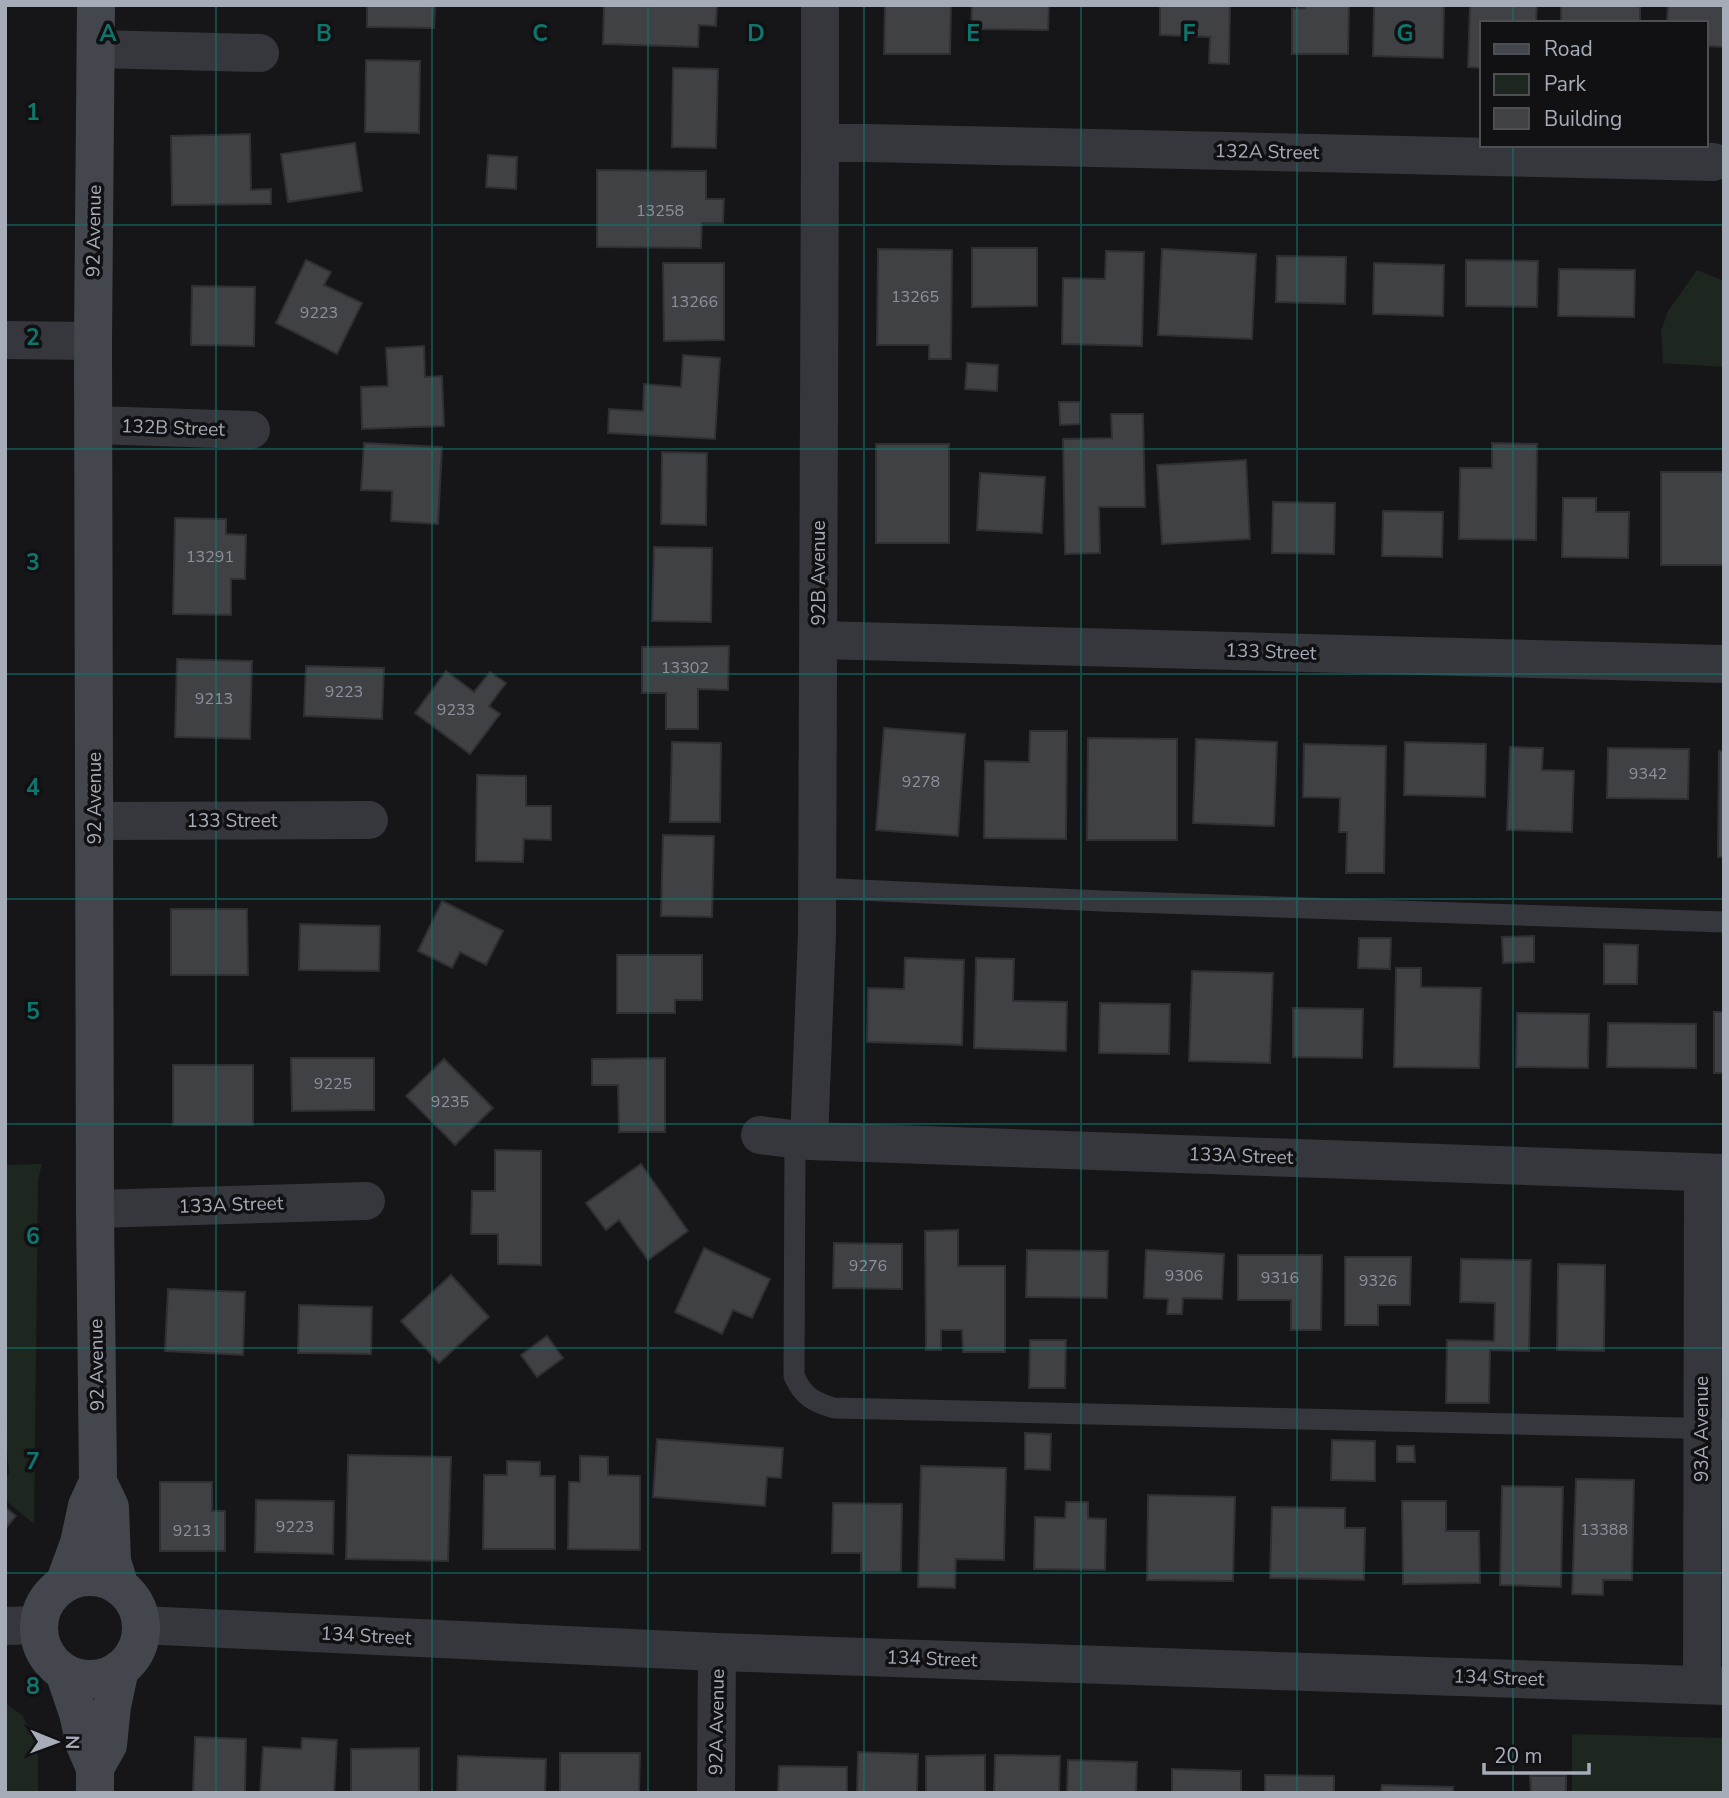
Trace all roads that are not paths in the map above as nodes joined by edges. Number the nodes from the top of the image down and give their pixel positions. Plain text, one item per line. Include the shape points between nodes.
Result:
1 (96, 5) edge
2 (820, 5) edge
3 (96, 49) junction
4 (260, 53) dead end
5 (820, 143) junction
6 (1718, 152) edge
7 (5, 340) edge
8 (93, 341) junction
9 (94, 425) junction
10 (251, 430) dead end
11 (819, 640) junction
12 (1724, 664) edge
13 (369, 820) dead end
14 (95, 821) junction
15 (816, 888) junction
16 (1724, 922) edge
17 (788, 1139) junction
18 (1713, 1173) edge
19 (366, 1201) dead end
20 (95, 1209) junction
21 (1713, 1429) edge
22 (98, 1482) junction
23 (64, 1584) junction
24 (120, 1587) junction
25 (22, 1625) edge
26 (141, 1625) junction
27 (717, 1652) junction
28 (120, 1669) junction
29 (64, 1672) junction
30 (1713, 1686) edge
31 (95, 1780) edge
32 (716, 1793) edge

1 - 3 main road, 92 Avenue
2 - 5 street, 92B Avenue
3 - 4 street
3 - 8 main road, 92 Avenue
5 - 6 street, 132A Street
5 - 11 street, 92B Avenue
7 - 8 street
8 - 9 main road, 92 Avenue
9 - 10 street, 132B Street
9 - 14 main road, 92 Avenue
11 - 12 street, 133 Street
11 - 15 street, 92B Avenue
13 - 14 street, 133 Street
14 - 20 main road, 92 Avenue
15 - 16 lane
15 - 17 street, 92B Avenue via 817,933
17 - 18 street, 133A Street
17 - 21 lane via 794,1376 806,1395 819,1404 834,1408
18 - 21 street, 93A Avenue
19 - 20 street, 133A Street
20 - 22 main road, 92 Avenue
21 - 30 street, 93A Avenue
22 - 23 main road, 92 Avenue
22 - 24 main road via 110,1507 112,1561
23 - 24 main road via 90,1576
23 - 25 main road
24 - 26 main road via 137,1606
25 - 29 main road via 52,1664
26 - 27 street, 134 Street
26 - 28 main road via 139,1646
27 - 30 street, 134 Street
27 - 32 street, 92A Avenue
28 - 29 main road via 90,1680
28 - 31 main road via 108,1745
29 - 31 main road

